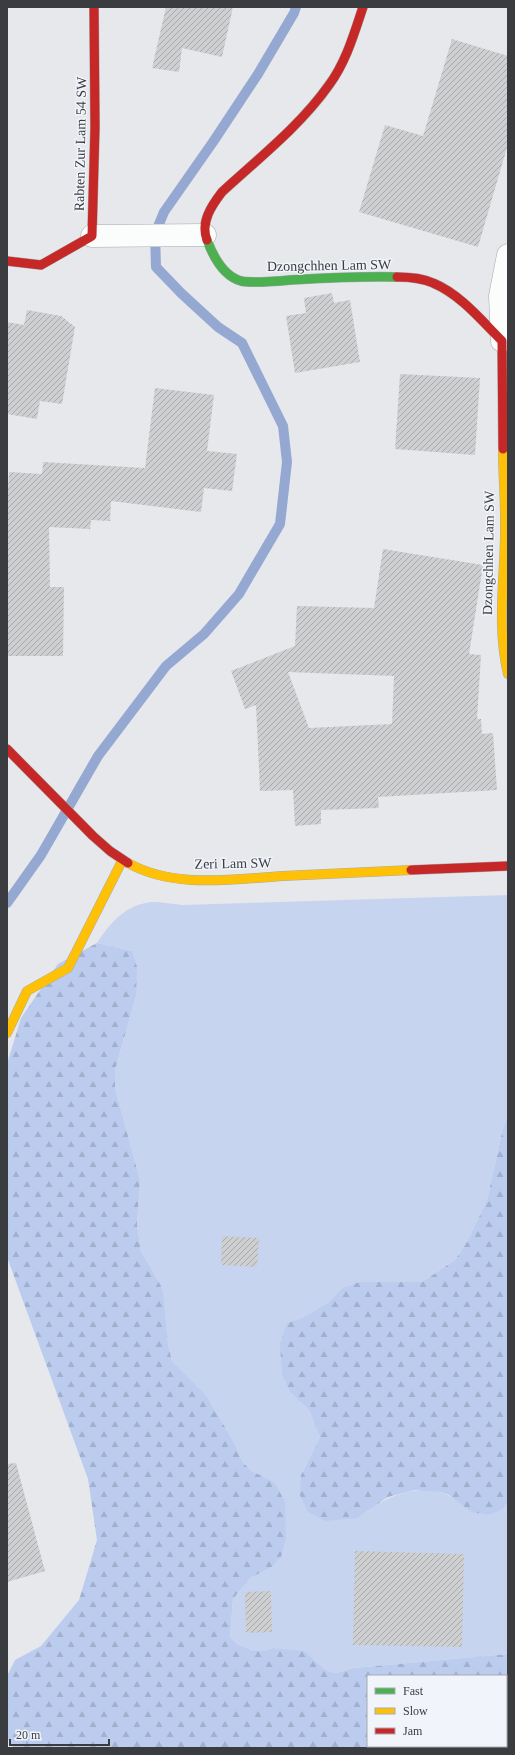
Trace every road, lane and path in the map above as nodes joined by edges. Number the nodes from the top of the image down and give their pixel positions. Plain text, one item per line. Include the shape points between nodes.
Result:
1 (94, 7) edge
2 (363, 7) edge
3 (205, 235) junction
4 (92, 236) junction
5 (508, 255) edge
6 (7, 261) edge
7 (502, 342) junction
8 (508, 674) edge
9 (7, 749) edge
10 (122, 860) junction
11 (508, 866) edge
12 (7, 1033) edge

1 - 4 street, Rabten Zur Lam 54 SW via 95,127
2 - 3 street via 343,63 330,84 302,119 222,192 211,206
3 - 4 street
3 - 7 street, Dzongchhen Lam SW via 218,263 228,274 241,281 370,276 414,277 434,283 474,313
4 - 6 street, Rabten Zur Lam 54 SW via 41,265
5 - 7 street via 500,296
7 - 8 street, Dzongchhen Lam SW via 505,536 500,625 504,662
9 - 10 street, Zeri Lam SW via 98,841
10 - 11 street, Zeri Lam SW via 156,875 204,880
10 - 12 street via 68,968 27,991

